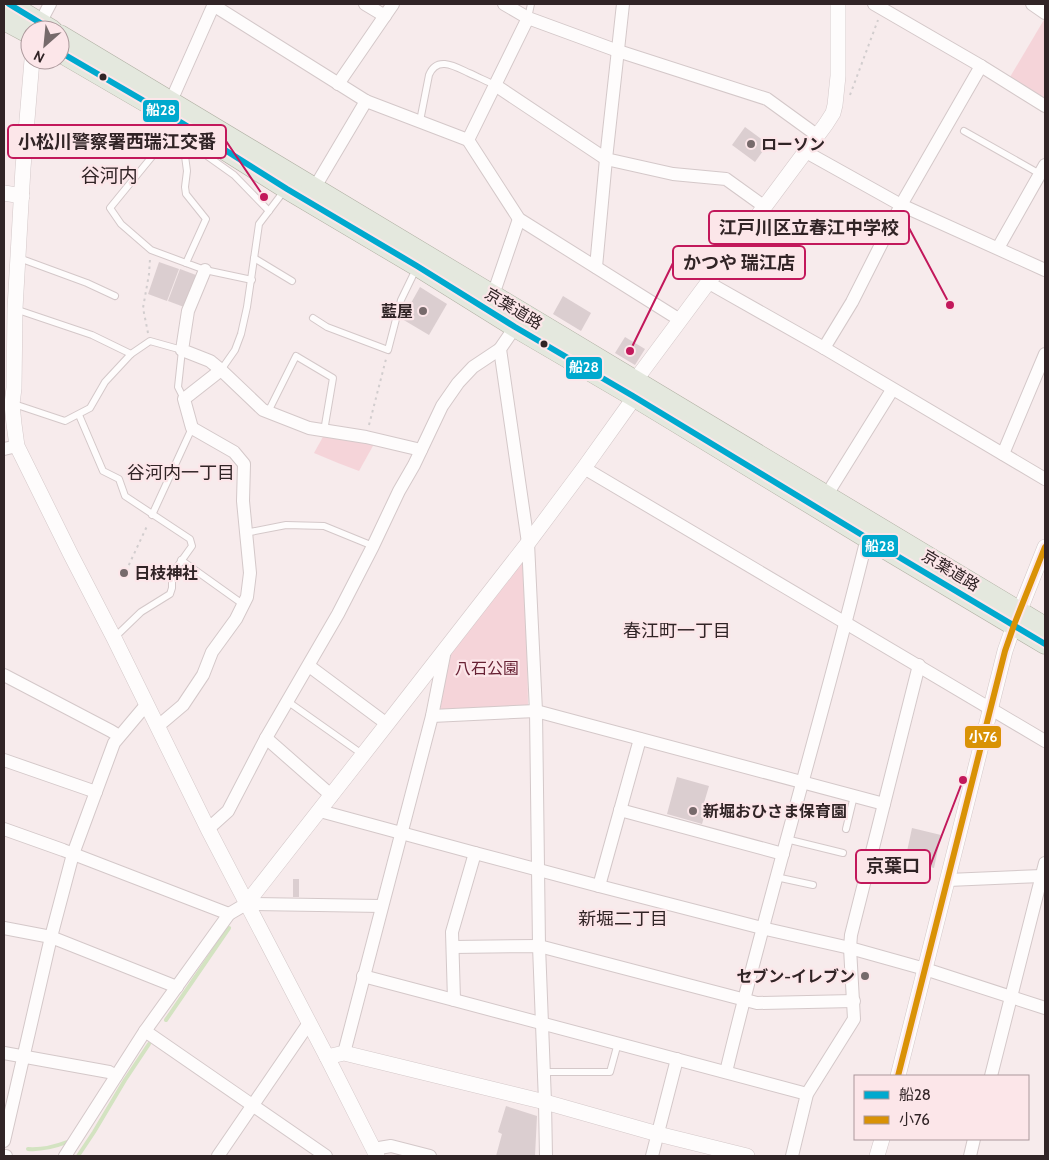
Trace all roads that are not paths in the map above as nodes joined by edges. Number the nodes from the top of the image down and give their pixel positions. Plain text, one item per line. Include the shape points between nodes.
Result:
1 (9, 4) edge
2 (50, 4) edge
3 (366, 4) edge
4 (393, 4) edge
5 (504, 4) edge
6 (531, 4) edge
7 (624, 4) edge
8 (838, 4) edge
9 (1032, 4) edge
10 (213, 5) edge
11 (880, 5) edge
12 (1045, 13) edge
13 (385, 16) junction
14 (528, 18) junction
15 (4, 20) edge
16 (29, 20) edge
17 (44, 20) edge
18 (20, 24) edge
19 (70, 41) edge
20 (618, 51) junction
21 (70, 58) edge
22 (981, 66) junction
23 (31, 70) edge
24 (338, 84) junction
25 (495, 85) junction
26 (171, 101) junction
27 (366, 101) junction
28 (1045, 106) edge
29 (420, 121) junction
30 (181, 129) junction
31 (964, 131) dead end
32 (818, 136) junction
33 (468, 140) junction
34 (806, 152) junction
35 (606, 159) junction
36 (1043, 170) edge
37 (315, 187) junction
38 (287, 188) junction
39 (4, 193) edge
40 (22, 196) junction
41 (901, 205) junction
42 (765, 207) junction
43 (269, 211) junction
44 (518, 219) junction
45 (998, 248) junction
46 (19, 258) junction
47 (254, 258) junction
48 (186, 263) junction
49 (417, 266) junction
50 (596, 267) junction
51 (205, 270) junction
52 (1045, 270) edge
53 (252, 280) junction
54 (292, 281) dead end
55 (709, 283) junction
56 (493, 295) junction
57 (116, 296) dead end
58 (15, 309) junction
59 (313, 318) dead end
60 (680, 320) junction
61 (514, 327) junction
62 (824, 348) junction
63 (500, 349) junction
64 (9, 350) edge
65 (182, 350) junction
66 (131, 354) junction
67 (1045, 354) edge
68 (221, 370) junction
69 (634, 389) junction
70 (892, 390) junction
71 (184, 399) junction
72 (12, 404) junction
73 (268, 412) junction
74 (79, 415) junction
75 (192, 428) junction
76 (324, 431) junction
77 (10, 447) edge
78 (421, 450) junction
79 (1003, 454) junction
80 (584, 468) junction
81 (1045, 479) edge
82 (826, 496) junction
83 (152, 515) junction
84 (246, 533) junction
85 (867, 538) junction
86 (528, 543) junction
87 (373, 546) junction
88 (1045, 546) edge
89 (181, 560) junction
90 (244, 605) junction
91 (1017, 618) junction
92 (846, 622) junction
93 (1045, 627) edge
94 (114, 638) junction
95 (1045, 644) edge
96 (445, 649) junction
97 (919, 665) junction
98 (309, 666) junction
99 (4, 675) edge
100 (287, 700) junction
101 (146, 705) junction
102 (991, 708) junction
103 (536, 712) junction
104 (432, 716) junction
105 (387, 724) junction
106 (157, 727) junction
107 (119, 736) junction
108 (266, 738) junction
109 (640, 739) junction
110 (1045, 740) edge
111 (363, 755) junction
112 (4, 760) edge
113 (802, 782) junction
114 (96, 792) junction
115 (332, 796) junction
116 (854, 796) junction
117 (884, 804) junction
118 (620, 810) junction
119 (320, 811) junction
120 (4, 829) edge
121 (208, 829) junction
122 (846, 829) dead end
123 (401, 832) junction
124 (786, 840) junction
125 (475, 853) junction
126 (843, 853) dead end
127 (73, 854) junction
128 (782, 854) junction
129 (1045, 863) edge
130 (538, 870) junction
131 (776, 876) junction
132 (1042, 876) junction
133 (948, 880) junction
134 (813, 885) dead end
135 (599, 886) junction
136 (1041, 899) edge
137 (246, 904) junction
138 (382, 906) junction
139 (229, 914) junction
140 (4, 928) edge
141 (762, 928) junction
142 (52, 937) junction
143 (540, 946) junction
144 (453, 947) junction
145 (850, 948) junction
146 (925, 969) junction
147 (363, 976) junction
148 (176, 987) junction
149 (1011, 997) junction
150 (743, 999) junction
151 (454, 1000) junction
152 (854, 1001) junction
153 (1045, 1008) edge
154 (309, 1023) junction
155 (543, 1023) junction
156 (144, 1031) junction
157 (618, 1043) junction
158 (4, 1053) edge
159 (344, 1053) junction
160 (24, 1056) junction
161 (327, 1057) junction
162 (677, 1059) junction
163 (544, 1072) junction
164 (726, 1072) junction
165 (898, 1075) edge
166 (990, 1075) edge
167 (116, 1076) junction
168 (807, 1094) junction
169 (545, 1102) junction
170 (253, 1106) junction
171 (658, 1134) junction
172 (882, 1140) edge
173 (974, 1140) edge
174 (4, 1141) edge
175 (68, 1152) edge
176 (375, 1154) edge
177 (81, 1156) edge
178 (218, 1156) edge
179 (326, 1156) edge
180 (430, 1156) edge
181 (546, 1156) edge
182 (652, 1156) edge
183 (747, 1156) edge
184 (792, 1156) edge
185 (878, 1156) edge
186 (970, 1156) edge

1 - 16 highway
2 - 17 street
3 - 13 street
4 - 13 street
5 - 14 street
6 - 14 lane
7 - 20 street
8 - 32 street via 835,105
9 - 12 street
10 - 24 street
10 - 26 street
11 - 22 street
13 - 24 street
14 - 20 street
14 - 25 street
15 - 18 highway
19 - 26 highway, 京葉道路
20 - 32 street via 767,99
20 - 35 street
21 - 30 highway, 京葉道路
22 - 28 street
22 - 41 street
23 - 40 street
24 - 27 street
25 - 29 lane via 449,64 438,65 429,75
25 - 33 street
25 - 35 street
26 - 37 highway, 京葉道路
27 - 29 street
27 - 37 street
29 - 33 street
30 - 38 highway, 京葉道路
30 - 43 lane via 203,153 234,175
30 - 48 lane via 187,171 184,187 206,219
30 - 48 lane via 172,132 110,208 121,224 150,250
31 - 36 lane
32 - 34 street
33 - 44 street
34 - 41 street
34 - 42 street
35 - 42 street via 673,174 726,179
35 - 50 street
36 - 45 street
37 - 56 highway, 京葉道路
38 - 43 lane
38 - 49 highway, 京葉道路
39 - 40 street
40 - 46 street
41 - 45 street
41 - 62 street via 852,302
42 - 55 street
43 - 47 lane via 259,224
44 - 50 street
44 - 56 street
45 - 52 street
46 - 57 lane
46 - 58 street
47 - 53 lane
47 - 54 lane
48 - 51 lane
49 - 59 lane via 401,300 388,350 327,327
49 - 61 highway, 京葉道路
50 - 60 street
51 - 53 lane
51 - 65 street via 188,311
53 - 68 lane via 241,334 235,350
55 - 60 street
55 - 62 street
56 - 69 highway, 京葉道路
58 - 64 street
58 - 66 lane via 92,335
60 - 69 street via 640,374
61 - 63 street
61 - 69 highway, 京葉道路
62 - 70 street
63 - 78 street via 473,367 458,383 442,406
63 - 86 street
64 - 72 street via 14,388
65 - 66 lane via 150,340
65 - 68 street via 210,361
65 - 71 lane via 178,387
66 - 74 lane via 105,382 90,408
67 - 79 street
68 - 71 street
68 - 73 street
69 - 80 street via 629,405
69 - 82 highway, 京葉道路
69 - 85 highway, 京葉道路
70 - 79 street
70 - 82 street
71 - 75 street
72 - 74 lane via 65,421
72 - 77 street via 14,424
73 - 76 street
73 - 76 lane via 296,356 333,378
74 - 83 lane via 103,471 119,479 125,496
75 - 83 lane
75 - 84 street via 234,452 244,464
76 - 78 street
77 - 94 street
78 - 87 street
79 - 81 street
80 - 86 street
80 - 92 street
82 - 91 highway, 京葉道路
83 - 89 lane via 190,539 192,546
84 - 87 lane via 286,524 324,526
84 - 90 street via 250,573
85 - 91 highway, 京葉道路
85 - 92 street
86 - 96 street
86 - 103 street
87 - 98 street
88 - 91 street
89 - 90 lane
89 - 94 lane via 172,574 170,594 140,612
90 - 106 street via 212,652 203,675 183,705
91 - 93 highway, 京葉道路
91 - 95 highway, 京葉道路
91 - 102 street
92 - 97 street
92 - 113 street
94 - 101 street
96 - 104 street
96 - 105 street
97 - 102 street
97 - 117 street
98 - 100 street
98 - 105 street
99 - 107 street
100 - 108 street
100 - 111 lane
101 - 106 street
101 - 107 street
102 - 110 street
102 - 133 street
103 - 104 street
103 - 109 street
103 - 130 street
104 - 123 street
105 - 111 street
106 - 121 street
107 - 114 street
108 - 115 street
108 - 121 street via 228,811
109 - 113 street
109 - 118 street
111 - 115 street
112 - 114 street
113 - 116 street
113 - 124 street
114 - 127 street
115 - 119 street
116 - 117 street
116 - 122 lane
117 - 145 street
118 - 128 street
118 - 135 street
119 - 123 street
119 - 137 street
120 - 127 street
121 - 137 street
123 - 125 street
123 - 138 street
124 - 126 lane
124 - 128 street
125 - 130 street
125 - 144 street via 452,932
127 - 139 street
127 - 142 street
128 - 131 street
129 - 132 street
130 - 135 street
130 - 143 street
131 - 134 lane
131 - 141 street
132 - 133 street
132 - 136 street
133 - 146 street
135 - 141 street
136 - 149 street
137 - 138 street
137 - 139 street
137 - 154 street
138 - 147 street
139 - 148 street
140 - 142 street
141 - 145 street
141 - 150 street
142 - 148 street
142 - 160 street
143 - 144 street
143 - 150 street
143 - 155 street
144 - 151 street
145 - 146 street
145 - 152 street
146 - 149 street
146 - 165 street
147 - 151 street
147 - 159 street
148 - 156 street
149 - 153 street
149 - 166 street
150 - 152 street via 757,1003
150 - 164 street
151 - 155 street
152 - 168 street via 854,1018
154 - 161 street
154 - 170 street
155 - 157 street
155 - 163 street
156 - 167 street
156 - 170 street
157 - 162 street
157 - 163 lane via 610,1072
158 - 160 street
159 - 161 street
159 - 169 street
160 - 167 street
160 - 174 street
161 - 176 street
162 - 164 street
162 - 171 street
163 - 169 street
164 - 168 street
167 - 175 street
168 - 184 street
169 - 171 street
169 - 181 street
170 - 178 street
170 - 179 street
171 - 182 street
171 - 183 street
172 - 185 street
173 - 186 street
175 - 177 street
176 - 180 street via 391,1146

